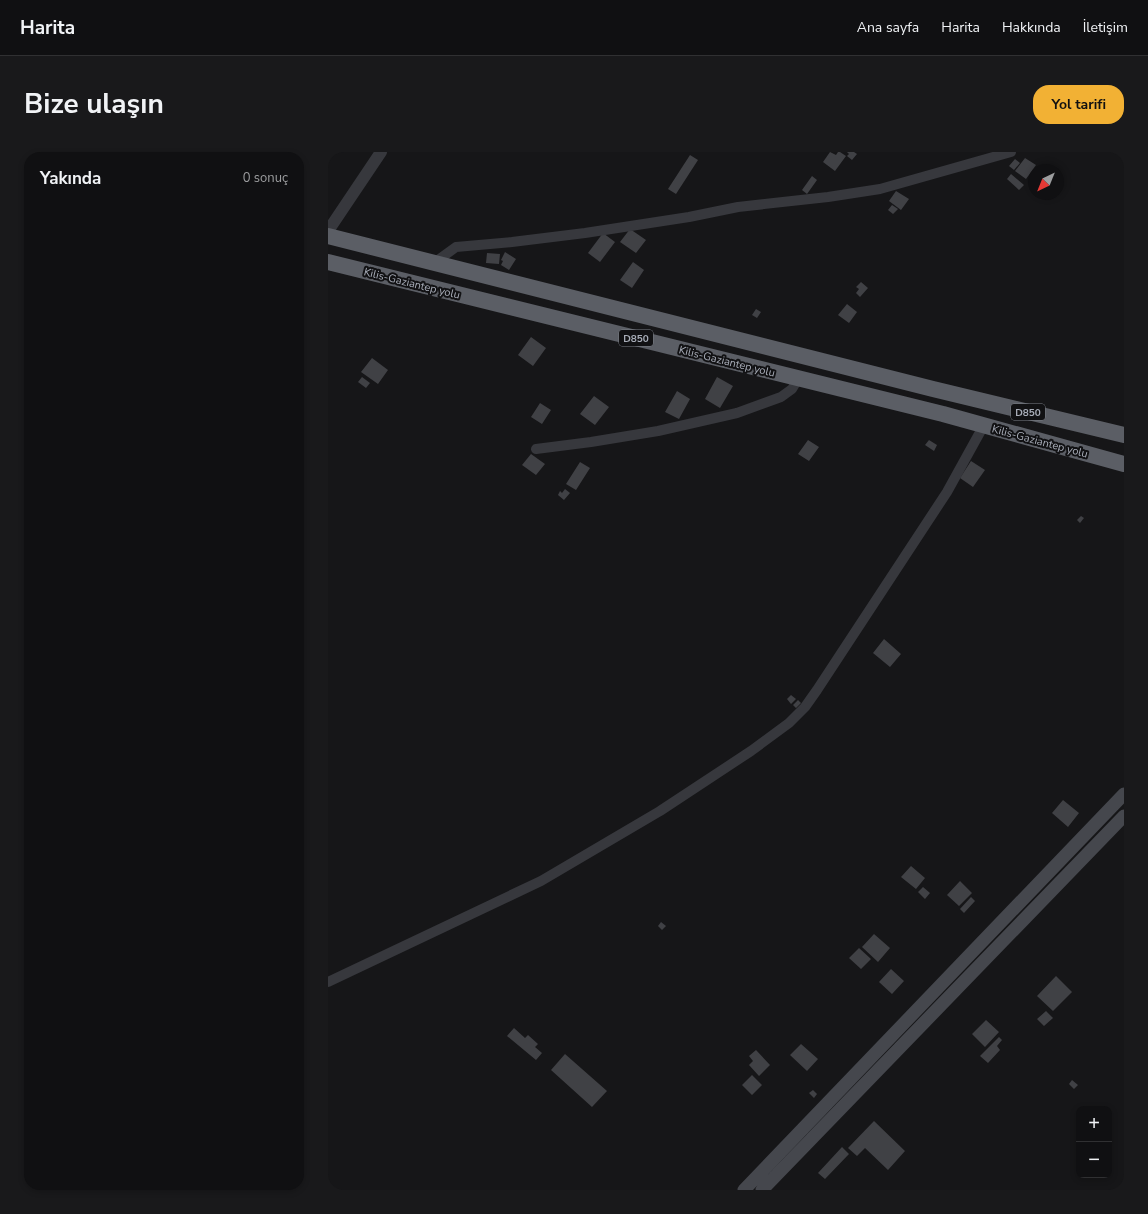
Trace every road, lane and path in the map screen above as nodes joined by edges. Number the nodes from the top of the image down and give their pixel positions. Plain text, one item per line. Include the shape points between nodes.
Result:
1 (382, 152) edge
2 (1011, 152) edge
3 (328, 231) edge
4 (328, 236) edge
5 (328, 262) edge
6 (434, 263) junction
7 (798, 378) junction
8 (984, 425) junction
9 (1124, 435) edge
10 (536, 449) dead end
11 (1124, 464) edge
12 (1124, 794) edge
13 (1124, 816) edge
14 (328, 982) edge
15 (744, 1190) edge
16 (762, 1190) edge

1 - 3 street
2 - 6 street via 880,189 738,207 585,233 456,247
4 - 6 highway, Kilis-Gaziantep yolu / D850
5 - 7 highway, Kilis-Gaziantep yolu / D850
6 - 9 highway, Kilis-Gaziantep yolu / D850
7 - 8 highway, Kilis-Gaziantep yolu / D850
7 - 10 street via 792,389 781,396 737,413 658,431
8 - 11 highway, Kilis-Gaziantep yolu / D850
8 - 14 street via 947,492 817,690 789,723 660,811 542,881
12 - 15 main road
13 - 16 main road

